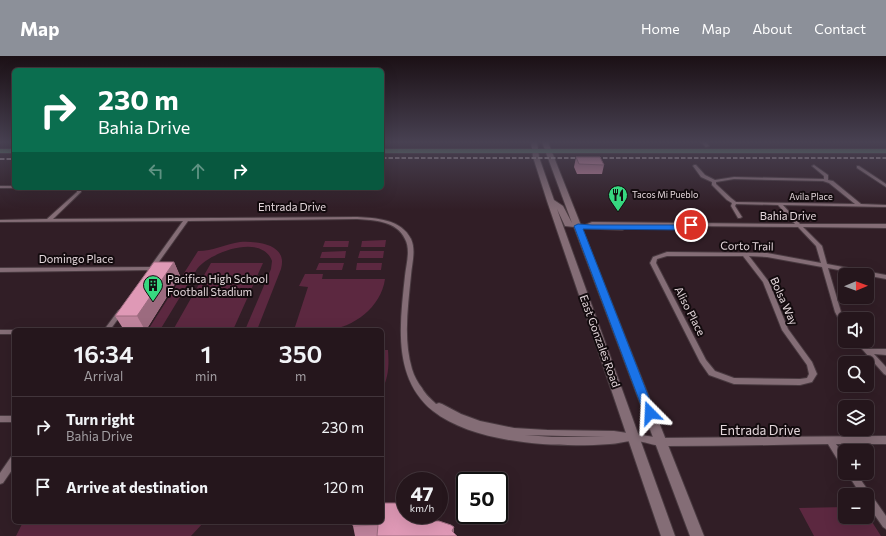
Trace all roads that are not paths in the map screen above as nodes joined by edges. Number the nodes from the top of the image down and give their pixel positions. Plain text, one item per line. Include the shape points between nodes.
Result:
1 (540, 164) edge
2 (553, 164) edge
3 (695, 166) dead end
4 (814, 166) dead end
5 (858, 167) dead end
6 (826, 180) junction
7 (883, 180) edge
8 (714, 181) junction
9 (886, 186) edge
10 (0, 187) edge
11 (12, 187) edge
12 (79, 190) edge
13 (550, 200) junction
14 (735, 203) junction
15 (780, 204) junction
16 (859, 205) junction
17 (886, 206) edge
18 (740, 217) dead end
19 (187, 218) junction
20 (49, 220) junction
21 (0, 221) edge
22 (657, 224) junction
23 (691, 225) junction
24 (578, 226) junction
25 (587, 226) junction
26 (802, 226) junction
27 (886, 226) edge
28 (618, 228) junction
29 (745, 255) junction
30 (655, 258) joint
31 (825, 266) junction
32 (152, 269) junction
33 (0, 270) edge
34 (147, 275) edge
35 (886, 277) edge
36 (125, 306) edge
37 (838, 312) edge
38 (108, 328) edge
39 (0, 332) edge
40 (12, 332) edge
41 (864, 348) edge
42 (867, 351) junction
43 (886, 352) edge
44 (712, 372) joint
45 (886, 372) edge
46 (0, 419) edge
47 (12, 419) edge
48 (634, 437) junction
49 (886, 440) edge
50 (830, 441) junction
51 (661, 442) junction
52 (838, 453) edge
53 (12, 463) edge
54 (0, 480) edge
55 (874, 506) edge
56 (886, 524) edge
57 (668, 536) edge
58 (697, 536) edge

1 - 13 main road, East Gonzales Road
2 - 24 main road, East Gonzales Road
3 - 8 street via 703,176
4 - 6 street via 826,176
5 - 7 street via 873,178
6 - 8 street via 734,178
6 - 16 street
7 - 9 street
8 - 14 street via 714,184
10 - 11 street
12 - 20 street
13 - 24 main road via 560,208 568,224
13 - 48 main road, East Gonzales Road
14 - 15 street, Avila Place
14 - 18 street via 732,206
15 - 16 street, Avila Place
15 - 26 street
16 - 17 street, Avila Place
19 - 20 street, Entrada Drive
19 - 32 street
19 - 48 street, Entrada Drive via 368,218 389,223 408,237 410,247 405,358 409,372 428,401 460,423 482,431 517,438 550,441 618,441
20 - 21 street, Entrada Drive
22 - 23 street, Bahia Drive
22 - 25 street, Bahia Drive via 592,223
22 - 28 street
23 - 26 street, Bahia Drive
23 - 28 street, Bahia Drive via 687,228
24 - 25 street, Bahia Drive
24 - 51 main road, East Gonzales Road
25 - 28 street, Bahia Drive
26 - 27 street, Bahia Drive
26 - 31 street via 819,246
29 - 30 street, Corto Trail via 667,254
29 - 31 street, Corto Trail via 777,256
29 - 44 street, Bolsa Way via 771,292 785,330 813,368 811,378 800,382 743,381 725,378
30 - 44 street, Aliso Place via 653,263 703,362
31 - 35 street, Corto Trail
31 - 37 street
32 - 33 street, Domingo Place
32 - 34 street
36 - 38 street
39 - 40 street
41 - 42 street
42 - 43 street
42 - 45 street
46 - 47 street
48 - 51 street, Entrada Drive
48 - 57 main road, East Gonzales Road
49 - 50 street, Entrada Drive
50 - 51 street, Entrada Drive
50 - 52 street
51 - 58 main road, East Gonzales Road
53 - 54 street
55 - 56 street

